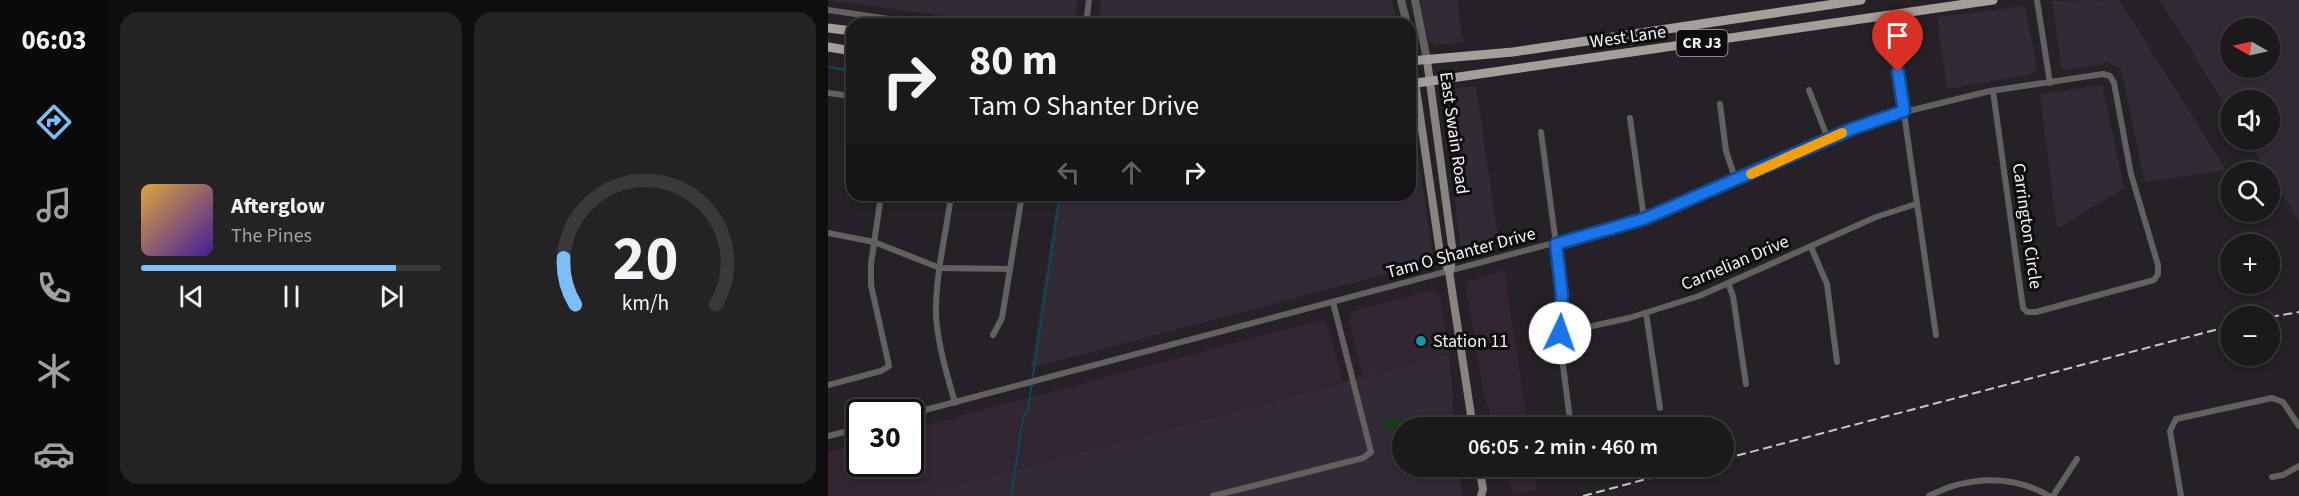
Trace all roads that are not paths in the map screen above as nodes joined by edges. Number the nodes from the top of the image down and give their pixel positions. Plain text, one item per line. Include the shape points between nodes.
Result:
1 (1089, 0) edge
2 (1401, 0) edge
3 (1416, 0) edge
4 (1861, 0) edge
5 (1993, 0) edge
6 (2037, 0) edge
7 (828, 10) edge
8 (882, 18) edge
9 (1087, 18) edge
10 (1406, 18) edge
11 (828, 28) edge
12 (846, 31) edge
13 (828, 47) edge
14 (846, 50) edge
15 (1428, 60) junction
16 (1416, 61) edge
17 (1898, 72) dead end
18 (2113, 79) joint
19 (1432, 82) junction
20 (2050, 83) junction
21 (1416, 84) edge
22 (1809, 90) dead end
23 (1993, 91) junction
24 (828, 93) edge
25 (846, 95) edge
26 (828, 98) edge
27 (1720, 104) dead end
28 (1416, 108) edge
29 (1904, 111) junction
30 (1630, 118) dead end
31 (1541, 132) dead end
32 (1828, 139) junction
33 (1736, 181) junction
34 (880, 201) edge
35 (950, 201) edge
36 (1021, 201) edge
37 (1916, 204) junction
38 (1644, 219) junction
39 (828, 233) edge
40 (874, 242) junction
41 (1556, 244) junction
42 (1811, 247) junction
43 (940, 267) junction
44 (1010, 269) junction
45 (1449, 271) junction
46 (1728, 284) junction
47 (1333, 302) junction
48 (1646, 313) junction
49 (1560, 333) junction
50 (993, 335) dead end
51 (1936, 335) dead end
52 (1836, 362) dead end
53 (828, 384) edge
54 (1746, 384) dead end
55 (955, 403) junction
56 (1660, 408) dead end
57 (924, 411) edge
58 (1471, 417) edge
59 (1571, 417) edge
60 (2299, 426) edge
61 (846, 432) edge
62 (828, 436) edge
63 (2077, 459) dead end
64 (2299, 466) edge
65 (1481, 477) edge
66 (2272, 477) dead end
67 (1484, 494) edge
68 (1213, 496) edge
69 (1929, 496) edge
70 (2049, 496) edge
71 (2054, 496) edge
72 (2181, 496) edge

1 - 9 street
2 - 10 street
3 - 15 street, East Swain Road
4 - 15 main road, West Lane / CR J3 via 1514,52
5 - 19 main road, West Lane / CR J3
6 - 20 street
7 - 8 street
11 - 12 main road
13 - 14 main road
15 - 16 main road, West Lane / CR J3
15 - 19 main road, East Swain Road
17 - 29 street
18 - 20 street, Tam O Shanter Drive via 2103,74
18 - 23 street, Carrington Circle via 2131,174 2158,274 2151,282 2031,313 2022,303
19 - 21 main road, West Lane / CR J3
19 - 45 main road, East Swain Road via 1453,254
20 - 23 street, Tam O Shanter Drive
22 - 32 street
23 - 29 street, Tam O Shanter Drive
24 - 25 street
24 - 26 street
27 - 33 street via 1726,151
28 - 45 main road, East Swain Road via 1440,253
29 - 32 street, Tam O Shanter Drive
29 - 37 street
30 - 38 street
31 - 41 street
32 - 33 street, Tam O Shanter Drive
33 - 38 street, Tam O Shanter Drive
34 - 40 street
35 - 43 street
36 - 44 street
37 - 42 street, Carnelian Drive via 1876,217
37 - 51 street
38 - 41 street, Tam O Shanter Drive
39 - 40 street
40 - 43 street
40 - 53 street via 871,285 889,366
41 - 45 street, Tam O Shanter Drive
41 - 49 street via 1562,295
42 - 46 street, Carnelian Drive
42 - 52 street via 1827,284
43 - 44 street
43 - 55 street via 937,318
44 - 50 street via 1002,318
45 - 47 street, Tam O Shanter Drive
45 - 58 main road, East Swain Road
46 - 48 street, Carnelian Drive
46 - 54 street
47 - 55 street, Tam O Shanter Drive
47 - 68 street via 1371,452 1363,458
48 - 49 street, Carnelian Drive
48 - 56 street
49 - 59 street
55 - 57 street, Tam O Shanter Drive
60 - 72 street via 2283,402 2272,398 2180,416 2170,431
61 - 62 street
63 - 71 street
64 - 66 street
65 - 67 main road
69 - 70 street via 1951,486 1987,480 2021,484

